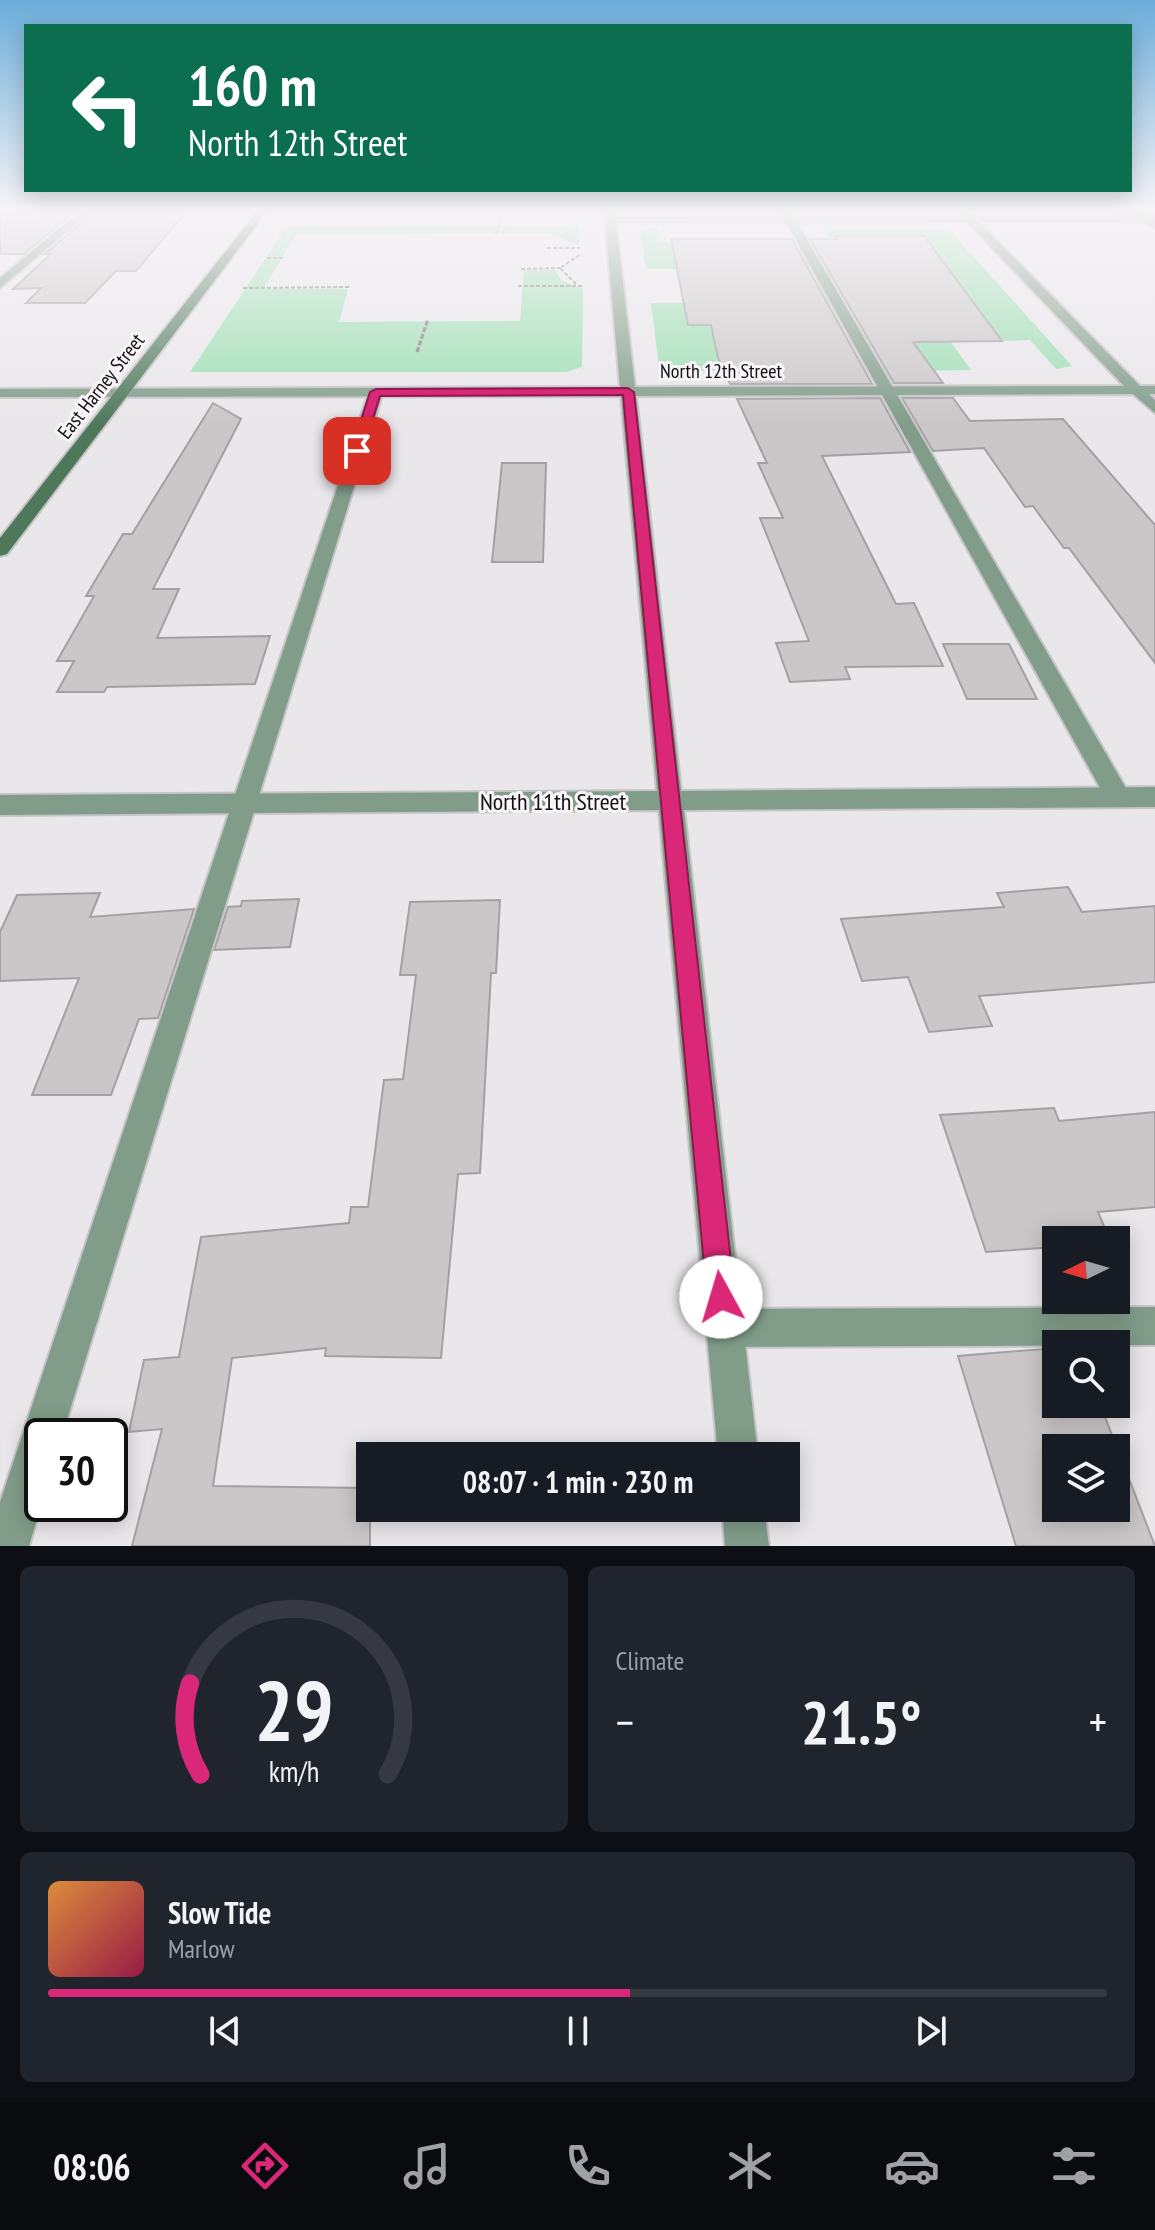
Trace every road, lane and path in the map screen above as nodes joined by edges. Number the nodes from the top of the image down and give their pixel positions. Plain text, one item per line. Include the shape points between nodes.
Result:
1 (208, 281) edge
2 (617, 281) edge
3 (826, 281) edge
4 (1031, 281) edge
5 (518, 286) dead end
6 (617, 286) junction
7 (350, 287) dead end
8 (245, 288) dead end
9 (428, 319) dead end
10 (417, 352) dead end
11 (1137, 390) junction
12 (1155, 390) edge
13 (887, 391) junction
14 (376, 392) junction
15 (628, 392) junction
16 (0, 393) edge
17 (121, 393) junction
18 (1155, 409) edge
19 (0, 550) edge
20 (1118, 797) junction
21 (1155, 797) edge
22 (670, 800) junction
23 (245, 803) junction
24 (0, 805) edge
25 (1155, 1326) edge
26 (724, 1328) junction
27 (736, 1442) edge
28 (744, 1522) edge
29 (7, 1546) edge
30 (747, 1546) edge

1 - 17 main road, East Harney Street
2 - 6 street
3 - 13 street
4 - 11 street
5 - 6 path
6 - 15 street
7 - 8 path
9 - 10 path
11 - 12 street, North 12th Street
11 - 13 street, North 12th Street
11 - 18 street
13 - 15 street, North 12th Street
13 - 20 street
14 - 15 street, North 12th Street
14 - 17 street, North 12th Street
14 - 23 street
15 - 22 street
16 - 17 street, North 12th Street
17 - 19 main road, East Harney Street
20 - 21 street, North 11th Street
20 - 22 street, North 11th Street
22 - 23 street, North 11th Street
22 - 26 street
23 - 24 street, North 11th Street
23 - 29 street
25 - 26 street
26 - 27 street
28 - 30 street

